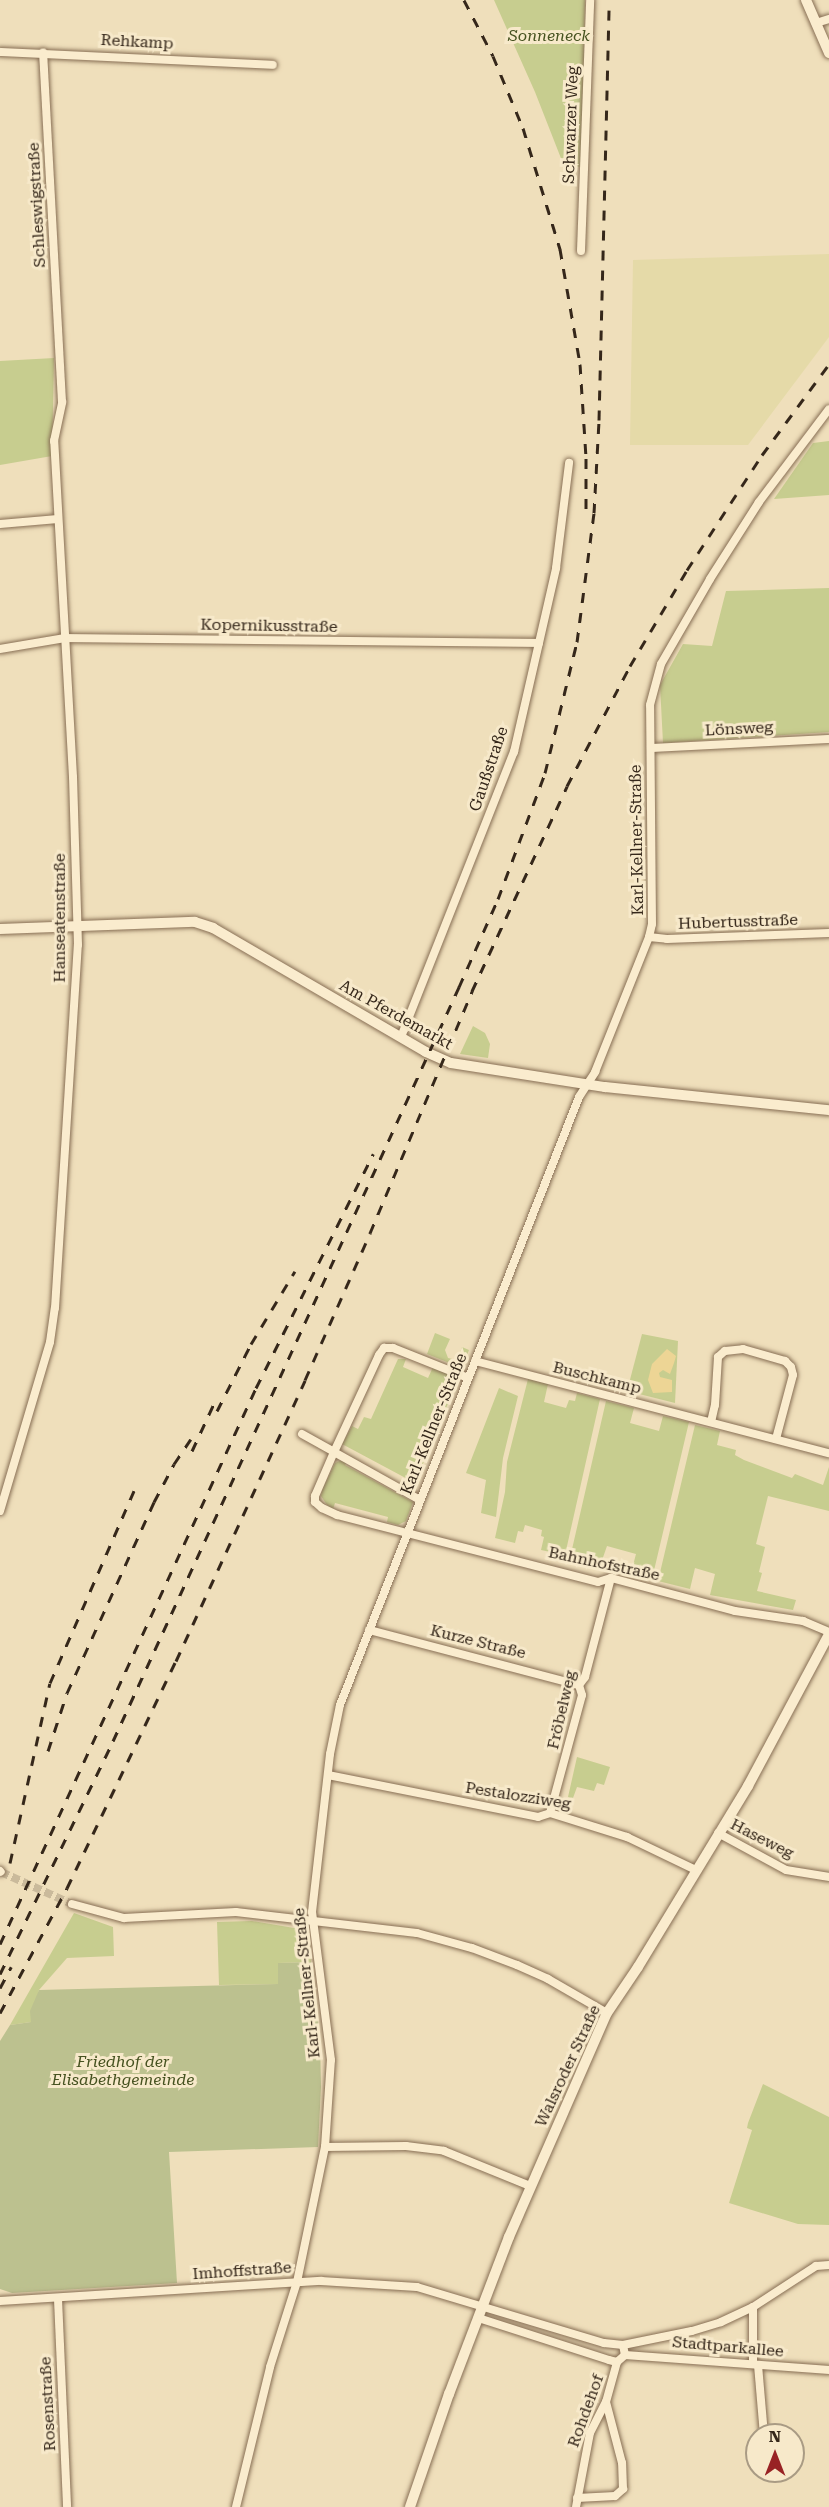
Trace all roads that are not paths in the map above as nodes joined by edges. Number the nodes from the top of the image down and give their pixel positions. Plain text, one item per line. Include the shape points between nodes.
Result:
1 (590, 0) edge
2 (806, 0) edge
3 (829, 19) edge
4 (816, 23) junction
5 (0, 52) edge
6 (44, 53) junction
7 (829, 53) edge
8 (273, 65) dead end
9 (581, 251) dead end
10 (60, 355) joint
11 (829, 409) edge
12 (568, 463) dead end
13 (58, 519) junction
14 (0, 524) edge
15 (65, 638) junction
16 (539, 643) junction
17 (0, 649) edge
18 (829, 739) edge
19 (651, 748) junction
20 (78, 926) junction
21 (0, 929) edge
22 (829, 933) edge
23 (649, 937) junction
24 (401, 1037) junction
25 (587, 1084) junction
26 (829, 1110) edge
27 (475, 1361) junction
28 (468, 1378) junction
29 (711, 1422) junction
30 (302, 1434) dead end
31 (776, 1439) junction
32 (334, 1452) junction
33 (829, 1453) edge
34 (3, 1493) edge
35 (420, 1500) junction
36 (0, 1511) edge
37 (408, 1532) junction
38 (610, 1578) junction
39 (369, 1630) junction
40 (829, 1633) edge
41 (579, 1685) junction
42 (328, 1775) junction
43 (550, 1813) junction
44 (718, 1833) junction
45 (696, 1870) junction
46 (829, 1877) edge
47 (72, 1904) tunnel mouth
48 (313, 1920) junction
49 (607, 2013) junction
50 (325, 2147) junction
51 (530, 2187) junction
52 (829, 2265) edge
53 (297, 2282) junction
54 (58, 2300) junction
55 (0, 2301) edge
56 (483, 2306) junction
57 (753, 2307) junction
58 (478, 2318) junction
59 (620, 2344) junction
60 (625, 2355) junction
61 (613, 2361) junction
62 (755, 2365) junction
63 (829, 2370) edge
64 (606, 2402) junction
65 (762, 2423) edge
66 (577, 2502) edge
67 (67, 2507) edge
68 (236, 2507) edge
69 (410, 2507) edge

1 - 9 street, Schwarzer Weg
2 - 4 street
3 - 4 street
4 - 7 street
5 - 6 street, Rehkamp
6 - 8 street, Rehkamp
6 - 10 street, Schleswigstraße
10 - 13 street, Hanseatenstraße via 62,402 54,441
11 - 19 street, Karl-Kellner-Straße via 759,502 661,664 650,705
12 - 16 street, Gaußstraße via 556,568
13 - 14 street
13 - 15 street, Hanseatenstraße
15 - 16 street, Kopernikusstraße
15 - 17 street, Kopernikusstraße
15 - 20 street, Hanseatenstraße
16 - 24 street, Gaußstraße via 514,752
18 - 19 street, Lönsweg
19 - 23 street, Karl-Kellner-Straße
20 - 21 street, Am Pferdemarkt
20 - 24 street, Am Pferdemarkt via 178,920 213,928
20 - 34 street, Hanseatenstraße via 55,1308 44,1368
22 - 23 street, Hubertusstraße
23 - 25 street, Karl-Kellner-Straße
24 - 25 street, Am Pferdemarkt via 451,1063
25 - 26 street, Am Pferdemarkt
25 - 27 street, Karl-Kellner-Straße
27 - 28 street, Karl-Kellner-Straße
27 - 29 street, Buschkamp
28 - 32 street via 393,1348 384,1348
28 - 35 street, Karl-Kellner-Straße
29 - 31 street, Buschkamp
29 - 31 street via 718,1357 725,1351 742,1349 785,1361 791,1367 793,1375
30 - 32 street
31 - 33 street, Buschkamp
32 - 35 street
32 - 37 street, Bahnhofstraße via 317,1488 315,1502 338,1515
34 - 36 street, Hanseatenstraße
35 - 37 street, Karl-Kellner-Straße
37 - 38 street, Bahnhofstraße via 598,1582
37 - 39 street, Karl-Kellner-Straße
38 - 40 street, Bahnhofstraße via 735,1611 803,1621
38 - 41 street, Fröbelweg via 585,1677
39 - 41 street, Kurze Straße
39 - 42 street, Karl-Kellner-Straße via 342,1697
40 - 44 street, Walsroder Straße via 748,1786
41 - 43 street, Fröbelweg via 582,1695
42 - 43 street, Pestalozziweg via 538,1817
42 - 48 street, Karl-Kellner-Straße
43 - 45 street, Pestalozziweg via 627,1837
44 - 45 street, Walsroder Straße
44 - 46 street, Haseweg via 786,1870
45 - 49 street, Walsroder Straße
47 - 48 street via 124,1918 236,1912
48 - 49 street via 417,1933 472,1948 548,1979
48 - 50 street, Karl-Kellner-Straße via 331,2060
49 - 51 street, Walsroder Straße
50 - 51 street via 406,2146 444,2151
50 - 53 street, Karl-Kellner-Straße
51 - 56 street, Walsroder Straße
52 - 57 street via 816,2266
53 - 54 street, Imhoffstraße
53 - 56 street, Imhoffstraße via 417,2287
53 - 68 street, Karl-Kellner-Straße via 270,2367
54 - 55 street, Imhoffstraße
54 - 67 street, Rosenstraße
56 - 58 street, Walsroder Straße
56 - 59 street via 604,2343
57 - 59 street via 692,2331
57 - 62 street
58 - 61 street
58 - 69 street, Walsroder Straße
59 - 60 street
60 - 61 street
60 - 62 street, Stadtparkallee
61 - 64 street, Rohdehof
62 - 63 street, Stadtparkallee
62 - 65 street
64 - 66 street, Rohdehof via 590,2433
64 - 66 street via 622,2463 623,2489 615,2496

